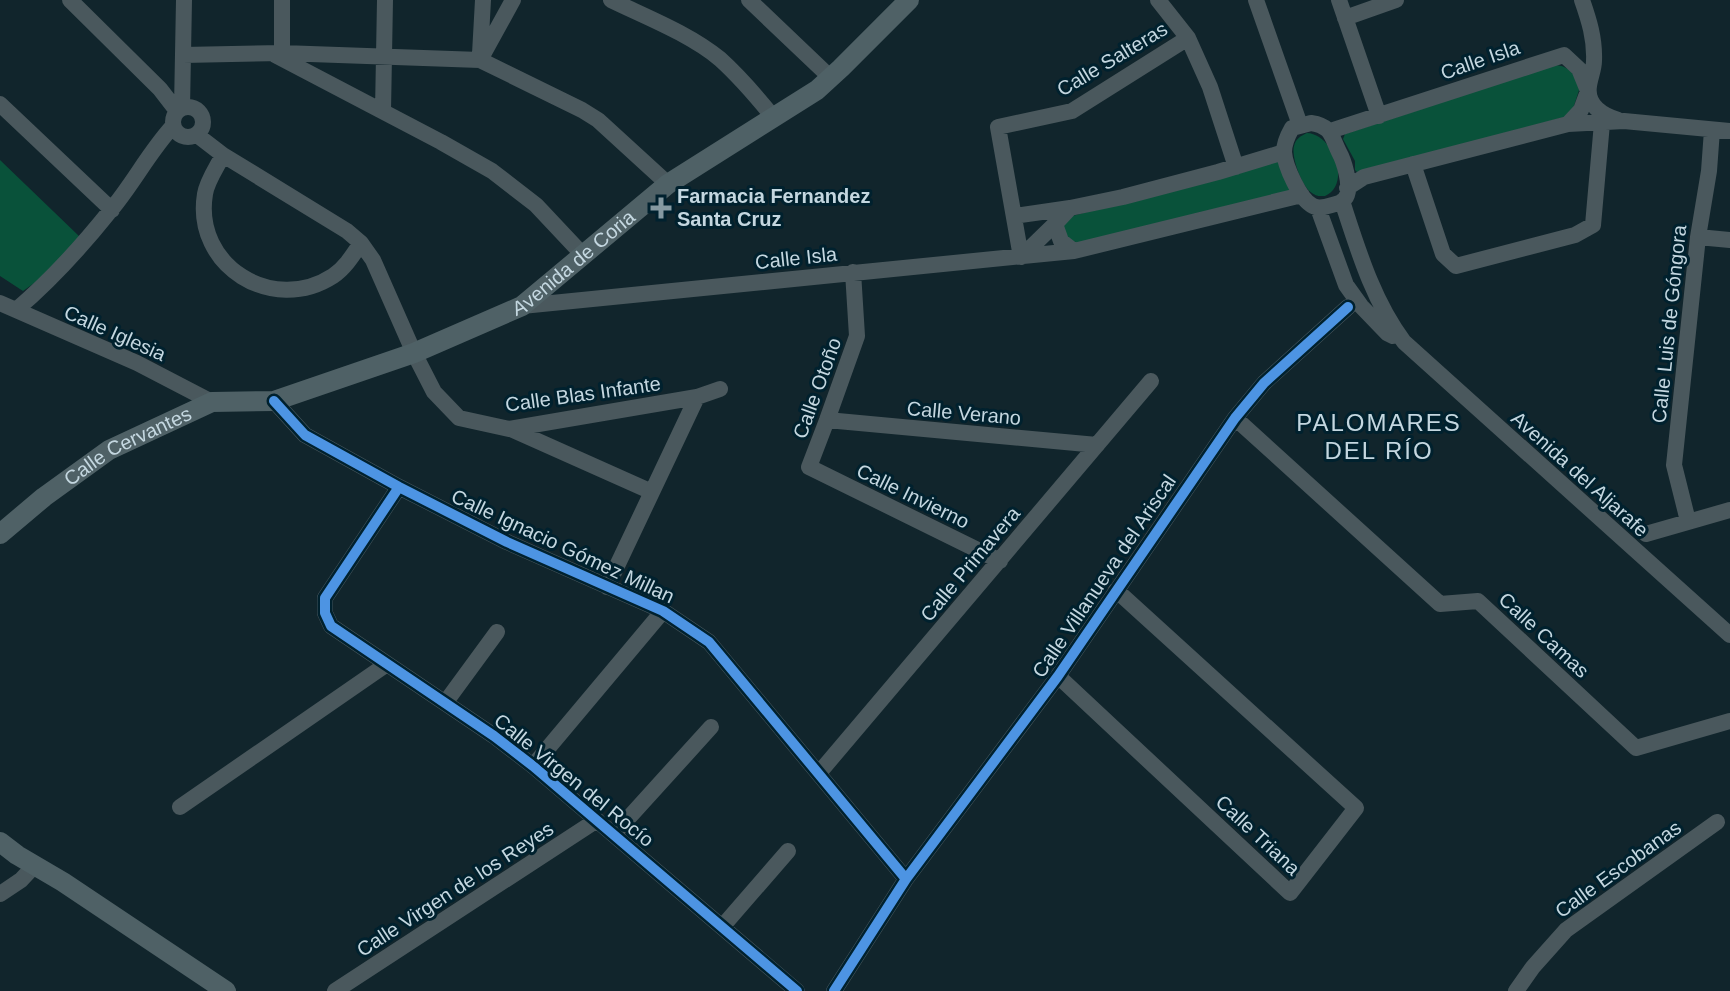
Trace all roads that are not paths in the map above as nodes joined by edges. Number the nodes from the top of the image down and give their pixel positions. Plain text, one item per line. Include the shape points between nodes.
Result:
1 (70, 0) edge
2 (184, 0) edge
3 (282, 0) edge
4 (385, 0) edge
5 (483, 0) edge
6 (513, 0) edge
7 (611, 0) edge
8 (749, 0) edge
9 (909, 0) edge
10 (1158, 0) edge
11 (1256, 0) edge
12 (1339, 0) edge
13 (1396, 0) edge
14 (1582, 0) edge
15 (1345, 18) junction
16 (1592, 28) junction
17 (1188, 38) junction
18 (277, 53) junction
19 (183, 55) junction
20 (1564, 55) junction
21 (384, 57) junction
22 (480, 60) junction
23 (831, 78) junction
24 (1588, 91) junction
25 (0, 104) edge
26 (383, 111) junction
27 (177, 115) junction
28 (1379, 116) junction
29 (774, 118) junction
30 (1624, 121) junction
31 (1602, 123) junction
32 (1568, 124) junction
33 (1300, 125) junction
34 (1712, 130) junction
35 (1330, 131) junction
36 (1730, 131) edge
37 (197, 135) junction
38 (1284, 152) junction
39 (223, 155) junction
40 (1413, 164) junction
41 (1236, 167) junction
42 (668, 184) junction
43 (1302, 195) junction
44 (1344, 195) junction
45 (1070, 208) junction
46 (1318, 208) junction
47 (112, 210) junction
48 (1014, 216) junction
49 (1055, 224) junction
50 (1698, 237) junction
51 (1730, 240) edge
52 (361, 243) junction
53 (1074, 251) junction
54 (583, 255) junction
55 (1021, 257) junction
56 (853, 272) junction
57 (522, 306) junction
58 (8, 307) edge
59 (1348, 307) dead end
60 (1404, 342) junction
61 (414, 353) junction
62 (1151, 381) dead end
63 (720, 389) dead end
64 (697, 397) junction
65 (274, 401) junction
66 (212, 402) junction
67 (1235, 418) junction
68 (827, 420) junction
69 (509, 429) junction
70 (1097, 445) junction
71 (809, 467) joint
72 (399, 487) junction
73 (652, 492) junction
74 (1730, 510) edge
75 (1688, 521) junction
76 (0, 534) edge
77 (1646, 534) dead end
78 (1000, 561) junction
79 (607, 587) junction
80 (1116, 590) junction
81 (663, 611) junction
82 (497, 632) dead end
83 (1730, 635) edge
84 (387, 664) junction
85 (1058, 676) junction
86 (445, 703) junction
87 (1730, 721) edge
88 (711, 727) dead end
89 (533, 766) junction
90 (819, 773) junction
91 (180, 807) dead end
92 (597, 820) junction
93 (1717, 822) dead end
94 (614, 834) junction
95 (0, 842) edge
96 (788, 851) dead end
97 (18, 859) edge
98 (906, 879) junction
99 (0, 894) edge
100 (722, 927) junction
101 (226, 991) edge
102 (335, 991) edge
103 (797, 991) edge
104 (834, 991) edge
105 (1516, 991) edge

1 - 27 street via 167,96
2 - 19 street
3 - 18 street
4 - 21 street
5 - 22 street
6 - 22 street
7 - 29 street via 718,57
8 - 23 street
9 - 23 main road, Avenida de Coria
10 - 17 street
11 - 33 street
12 - 15 street
13 - 15 street
14 - 16 street
15 - 28 street
16 - 20 street
16 - 24 street via 1594,62
17 - 41 street
17 - 48 street, Calle Salteras via 1072,111 998,127
18 - 19 street
18 - 21 street
18 - 26 street
19 - 27 street
20 - 24 street via 1579,69
20 - 28 street, Calle Isla
21 - 22 street
21 - 26 street
22 - 42 street via 598,120
23 - 29 main road, Avenida de Coria
24 - 30 street via 1603,116
24 - 32 street
25 - 47 street
26 - 54 street via 492,171 536,205
27 - 37 street via 175,131 187,138
27 - 37 street via 192,107 201,113 203,127
27 - 47 street
28 - 35 street, Calle Isla
29 - 42 main road, Avenida de Coria
30 - 31 street
30 - 34 street
31 - 32 street
31 - 40 street via 1593,225 1575,235 1456,266 1443,254
32 - 40 street
33 - 35 street via 1323,125
33 - 38 street via 1286,137
34 - 36 street
34 - 50 street, Calle Luis de Góngora
35 - 44 street, Avenida del Aljarafe via 1343,159
37 - 39 street
38 - 41 street
38 - 43 street
39 - 52 street
39 - 52 street via 206,190 204,210 214,246 240,276 259,286 298,290 334,275
40 - 44 street via 1364,177
41 - 45 street
42 - 54 main road, Avenida de Coria
43 - 46 street
43 - 53 street, Calle Isla
44 - 46 street
44 - 60 street, Avenida del Aljarafe via 1378,299
45 - 48 street
45 - 49 street
46 - 60 street, Avenida del Aljarafe via 1346,285 1387,333
47 - 58 street via 41,288
48 - 55 street, Calle Salteras
49 - 53 street via 1061,241
49 - 55 street
50 - 51 street
50 - 75 street, Calle Luis de Góngora via 1674,465
52 - 61 street, Calle Blas Infante
53 - 55 street, Calle Isla
54 - 57 main road, Avenida de Coria
55 - 56 street, Calle Isla
56 - 57 street, Calle Isla
56 - 68 street, Calle Otoño via 857,336
57 - 61 main road, Avenida de Coria
58 - 66 street, Calle Iglesia
59 - 67 street, Calle Villanueva del Ariscal via 1264,383
60 - 83 street, Avenida del Aljarafe
61 - 65 main road, Avenida de Coria
61 - 69 street, Calle Blas Infante via 434,392 459,418
62 - 70 street, Calle Primavera
63 - 64 street, Calle Blas Infante
64 - 69 street, Calle Blas Infante
64 - 73 street
65 - 66 main road, Calle Cervantes
65 - 72 street, Calle Ignacio Gómez Millan via 305,435
66 - 76 main road, Calle Cervantes via 109,450
67 - 80 street, Calle Villanueva del Ariscal
67 - 87 street, Calle Camas via 1440,604 1478,601 1636,748
68 - 70 street, Calle Verano
68 - 71 street, Calle Otoño
69 - 73 street
70 - 78 street, Calle Primavera
71 - 78 street, Calle Invierno
72 - 79 street, Calle Ignacio Gómez Millan
72 - 84 street, Calle Virgen del Rocío via 325,598 331,626
73 - 79 street
74 - 75 street
75 - 77 street
78 - 90 street, Calle Primavera
79 - 81 street, Calle Ignacio Gómez Millan
80 - 85 street, Calle Villanueva del Ariscal
80 - 85 street, Calle Triana via 1356,808 1290,893
81 - 89 street
81 - 90 street, Calle Ignacio Gómez Millan via 709,642
82 - 86 street
84 - 86 street, Calle Virgen del Rocío
84 - 91 street
85 - 98 street, Calle Villanueva del Ariscal
86 - 89 street, Calle Virgen del Rocío
88 - 94 street
89 - 92 street, Calle Virgen del Rocío
90 - 98 street, Calle Ignacio Gómez Millan
92 - 94 street, Calle Virgen del Rocío
92 - 102 street, Calle Virgen de los Reyes
93 - 105 street, Calle Escobanas via 1566,930
94 - 100 street, Calle Virgen del Rocío
95 - 97 main road
96 - 100 street
97 - 99 street via 21,880
97 - 101 main road
98 - 104 street
100 - 103 street, Calle Virgen del Rocío

